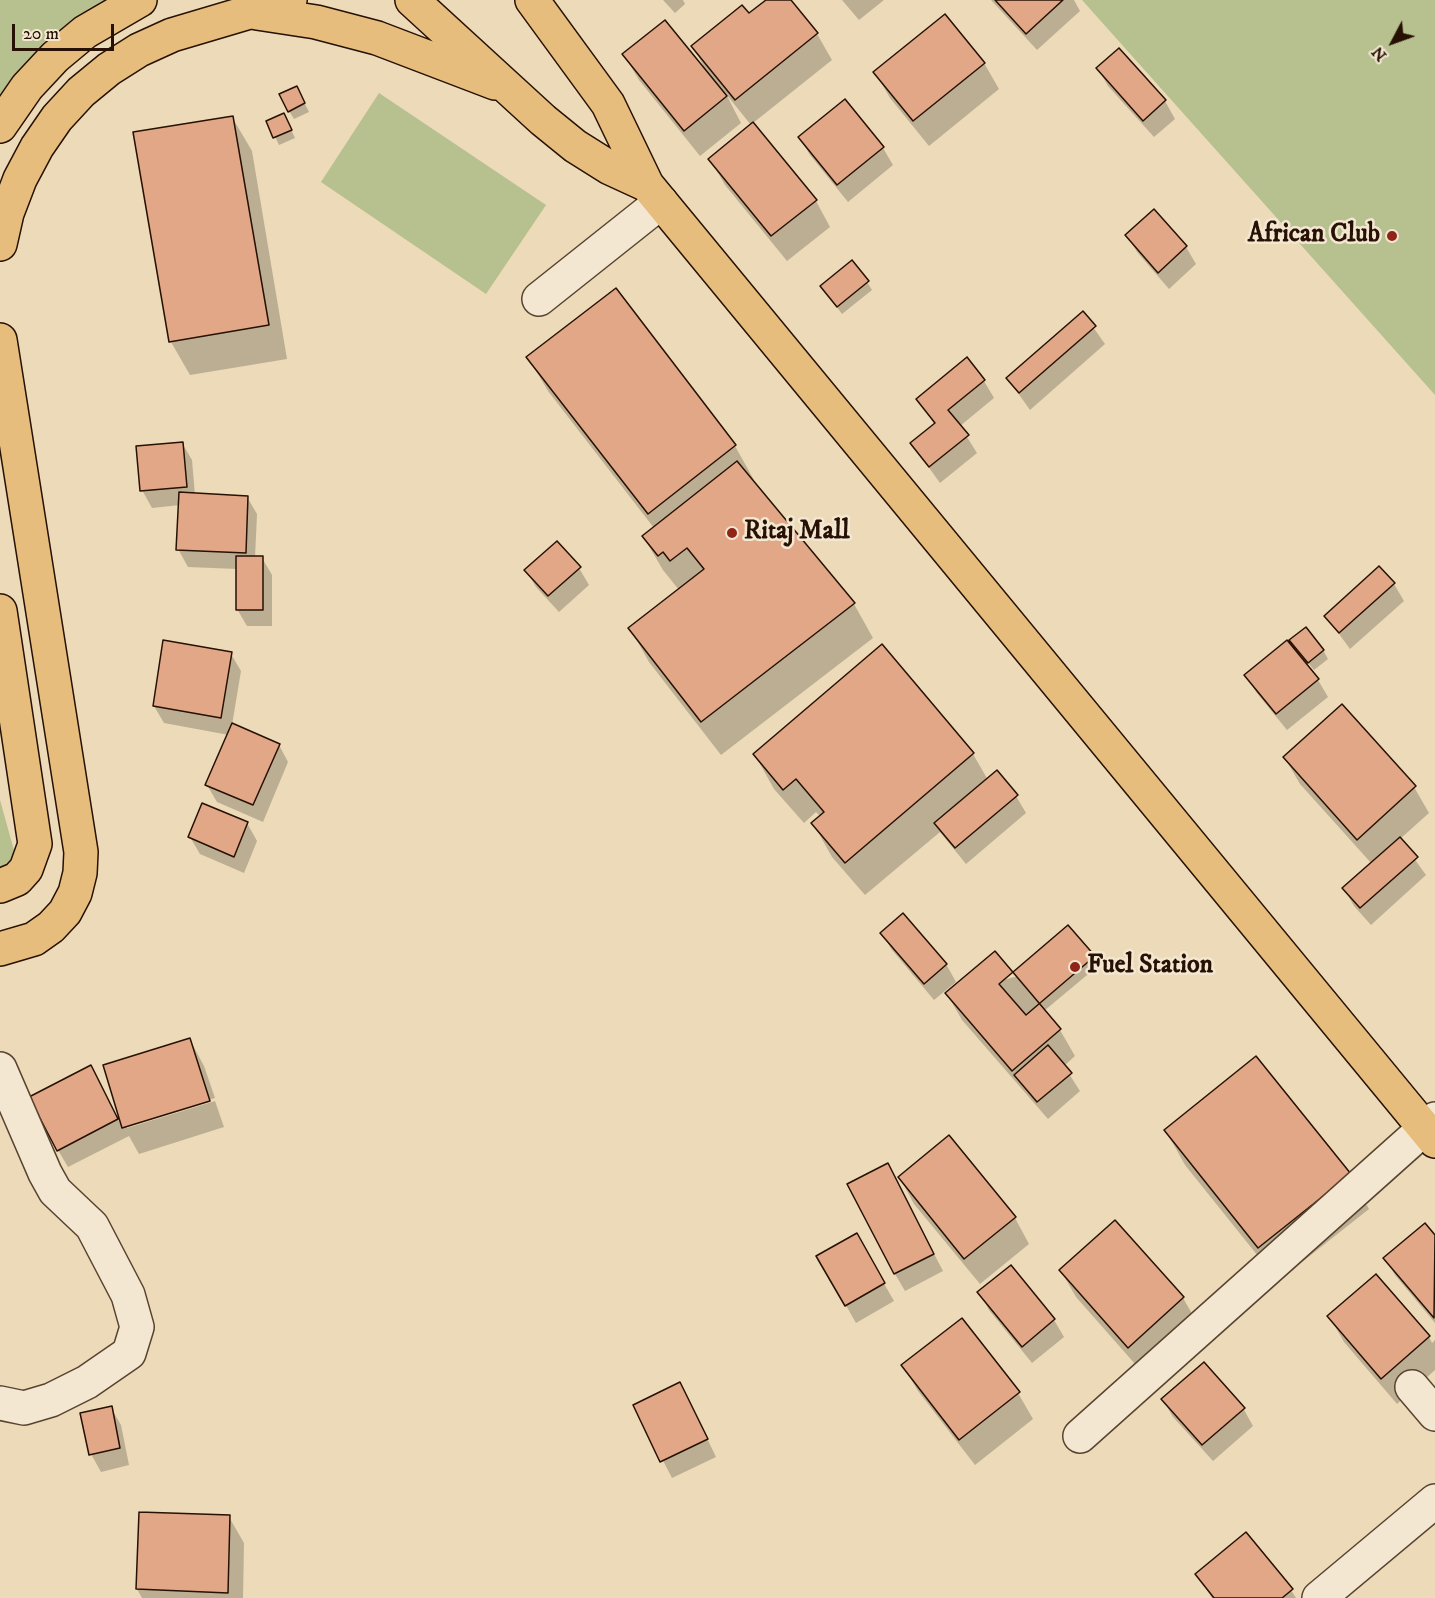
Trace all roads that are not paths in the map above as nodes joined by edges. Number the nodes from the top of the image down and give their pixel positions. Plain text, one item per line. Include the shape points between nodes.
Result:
1 (140, 0) edge
2 (290, 0) edge
3 (412, 0) edge
4 (536, 3) edge
5 (253, 12) junction
6 (514, 91) junction
7 (0, 126) edge
8 (654, 193) junction
9 (0, 244) edge
10 (539, 299) dead end
11 (0, 340) edge
12 (0, 611) edge
13 (0, 886) edge
14 (0, 950) edge
15 (0, 1069) edge
16 (1432, 1130) edge
17 (1412, 1387) dead end
18 (0, 1403) edge
19 (1435, 1414) edge
20 (1080, 1436) dead end
21 (1435, 1501) edge
22 (1319, 1598) edge

1 - 7 main road via 85,32 55,57 27,87
2 - 5 main road
3 - 6 main road
4 - 8 main road via 608,104
5 - 6 main road via 316,22 378,38
5 - 9 main road via 150,45 109,69 81,92 57,118 28,163 7,213
6 - 8 main road via 575,146
8 - 10 street
8 - 16 main road
11 - 14 main road via 81,852 75,893 65,912 34,939
12 - 13 main road via 35,844 26,869 17,879
15 - 18 street via 45,1173 55,1191 92,1226 128,1295 137,1327 129,1353 87,1382 24,1408
16 - 20 street
17 - 19 street
21 - 22 street

